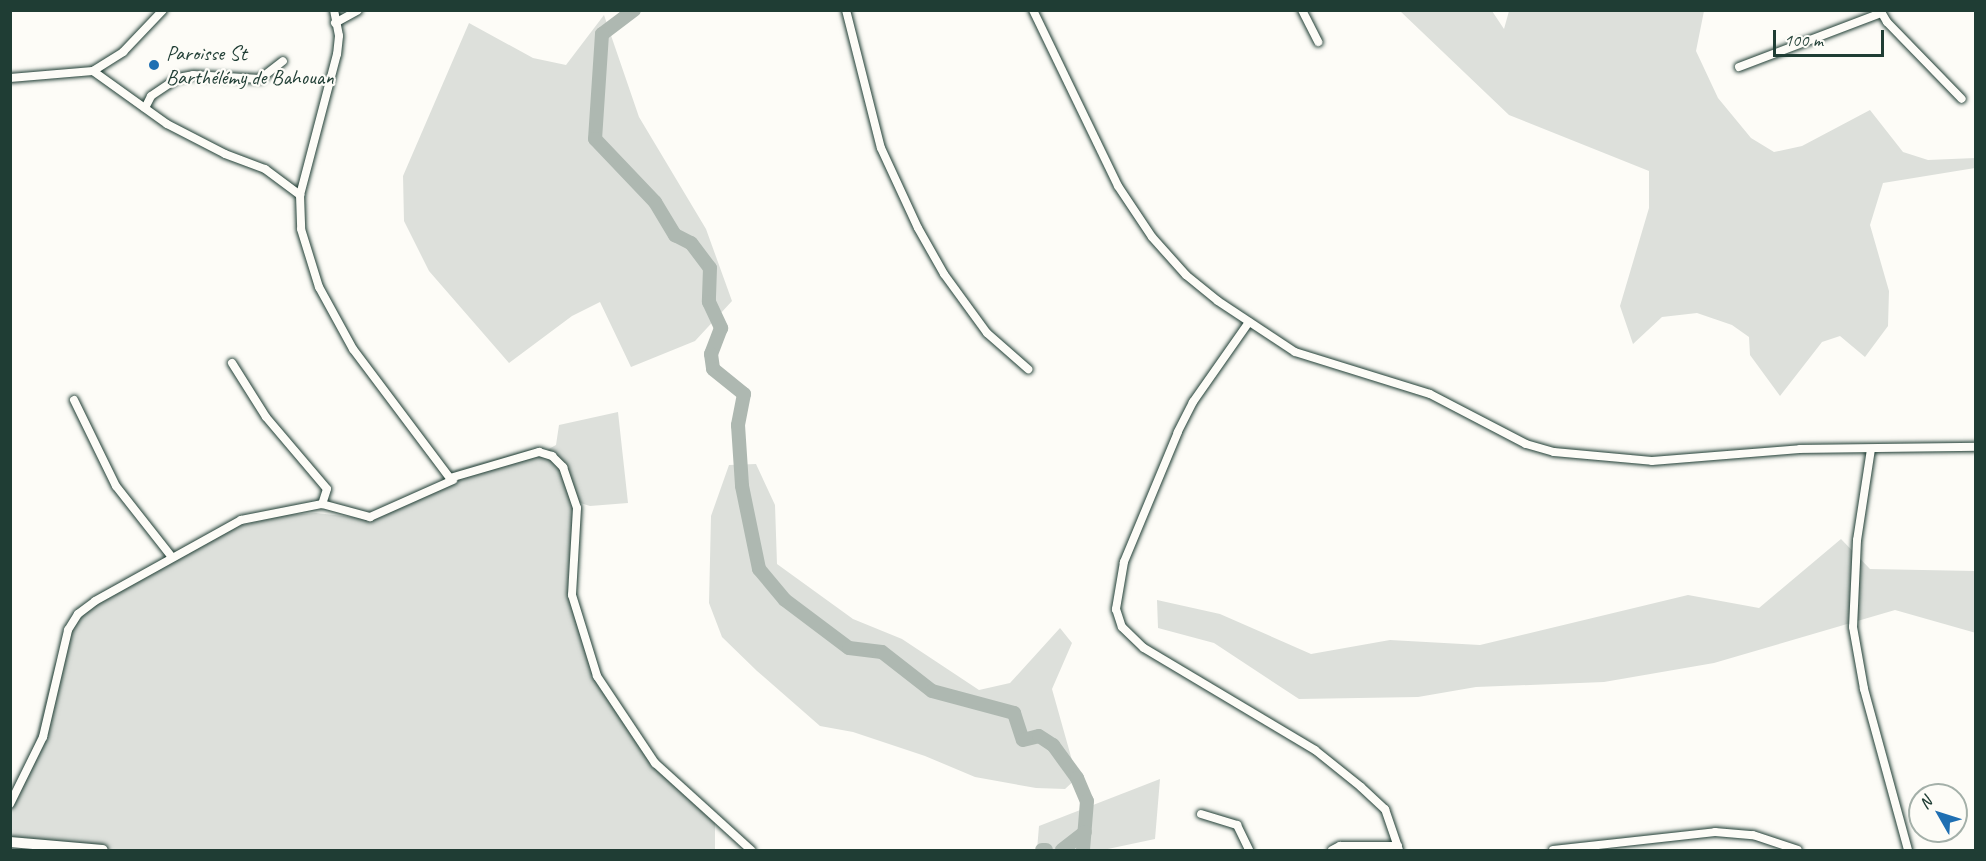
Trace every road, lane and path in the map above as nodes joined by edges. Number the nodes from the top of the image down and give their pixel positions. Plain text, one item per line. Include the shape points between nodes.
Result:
1 (163, 10) edge
2 (334, 10) edge
3 (358, 10) edge
4 (846, 10) edge
5 (1033, 10) edge
6 (1302, 10) edge
7 (1881, 12) edge
8 (335, 23) junction
9 (1318, 42) dead end
10 (283, 61) dead end
11 (1739, 67) dead end
12 (93, 71) junction
13 (10, 78) edge
14 (1962, 99) dead end
15 (145, 108) junction
16 (300, 195) junction
17 (1249, 322) junction
18 (232, 363) dead end
19 (1028, 369) dead end
20 (74, 400) dead end
21 (1976, 447) edge
22 (1871, 449) junction
23 (453, 480) junction
24 (322, 504) junction
25 (171, 556) junction
26 (10, 804) edge
27 (1201, 814) dead end
28 (10, 842) edge
29 (1777, 843) junction
30 (1399, 848) edge
31 (103, 850) edge
32 (751, 850) edge
33 (1249, 850) edge
34 (1332, 850) edge
35 (1553, 850) edge
36 (1771, 850) edge
37 (1798, 850) edge
38 (1908, 850) edge

1 - 12 street via 123,52
2 - 8 street
3 - 8 street
4 - 19 street via 881,148 918,228 944,274 987,333
5 - 17 street via 1136,216 1186,274
6 - 9 street
7 - 11 street
7 - 14 street
8 - 16 street via 337,54
10 - 15 street via 260,79 193,75 178,78 151,96
12 - 13 street
12 - 15 street
15 - 16 street via 199,141 265,169
16 - 23 street via 308,255 334,317 352,349
17 - 22 street via 1315,361 1430,394 1526,444 1554,452 1652,461 1800,449
17 - 30 street via 1193,402 1178,432 1124,562 1116,609 1122,627 1144,648 1315,750 1361,787 1385,809
18 - 24 street via 267,417 327,489
20 - 25 street via 116,486
21 - 22 street
22 - 38 street via 1857,540 1853,627 1864,689
23 - 24 street via 370,517
23 - 32 street via 539,452 552,456 563,467 577,508 572,595 597,676 655,763
24 - 25 street via 241,520
25 - 26 street via 94,601 72,622 43,737
27 - 33 street via 1238,825
28 - 31 main road
29 - 35 street via 1753,835 1715,832
29 - 36 street
29 - 37 street
30 - 34 street via 1340,846

